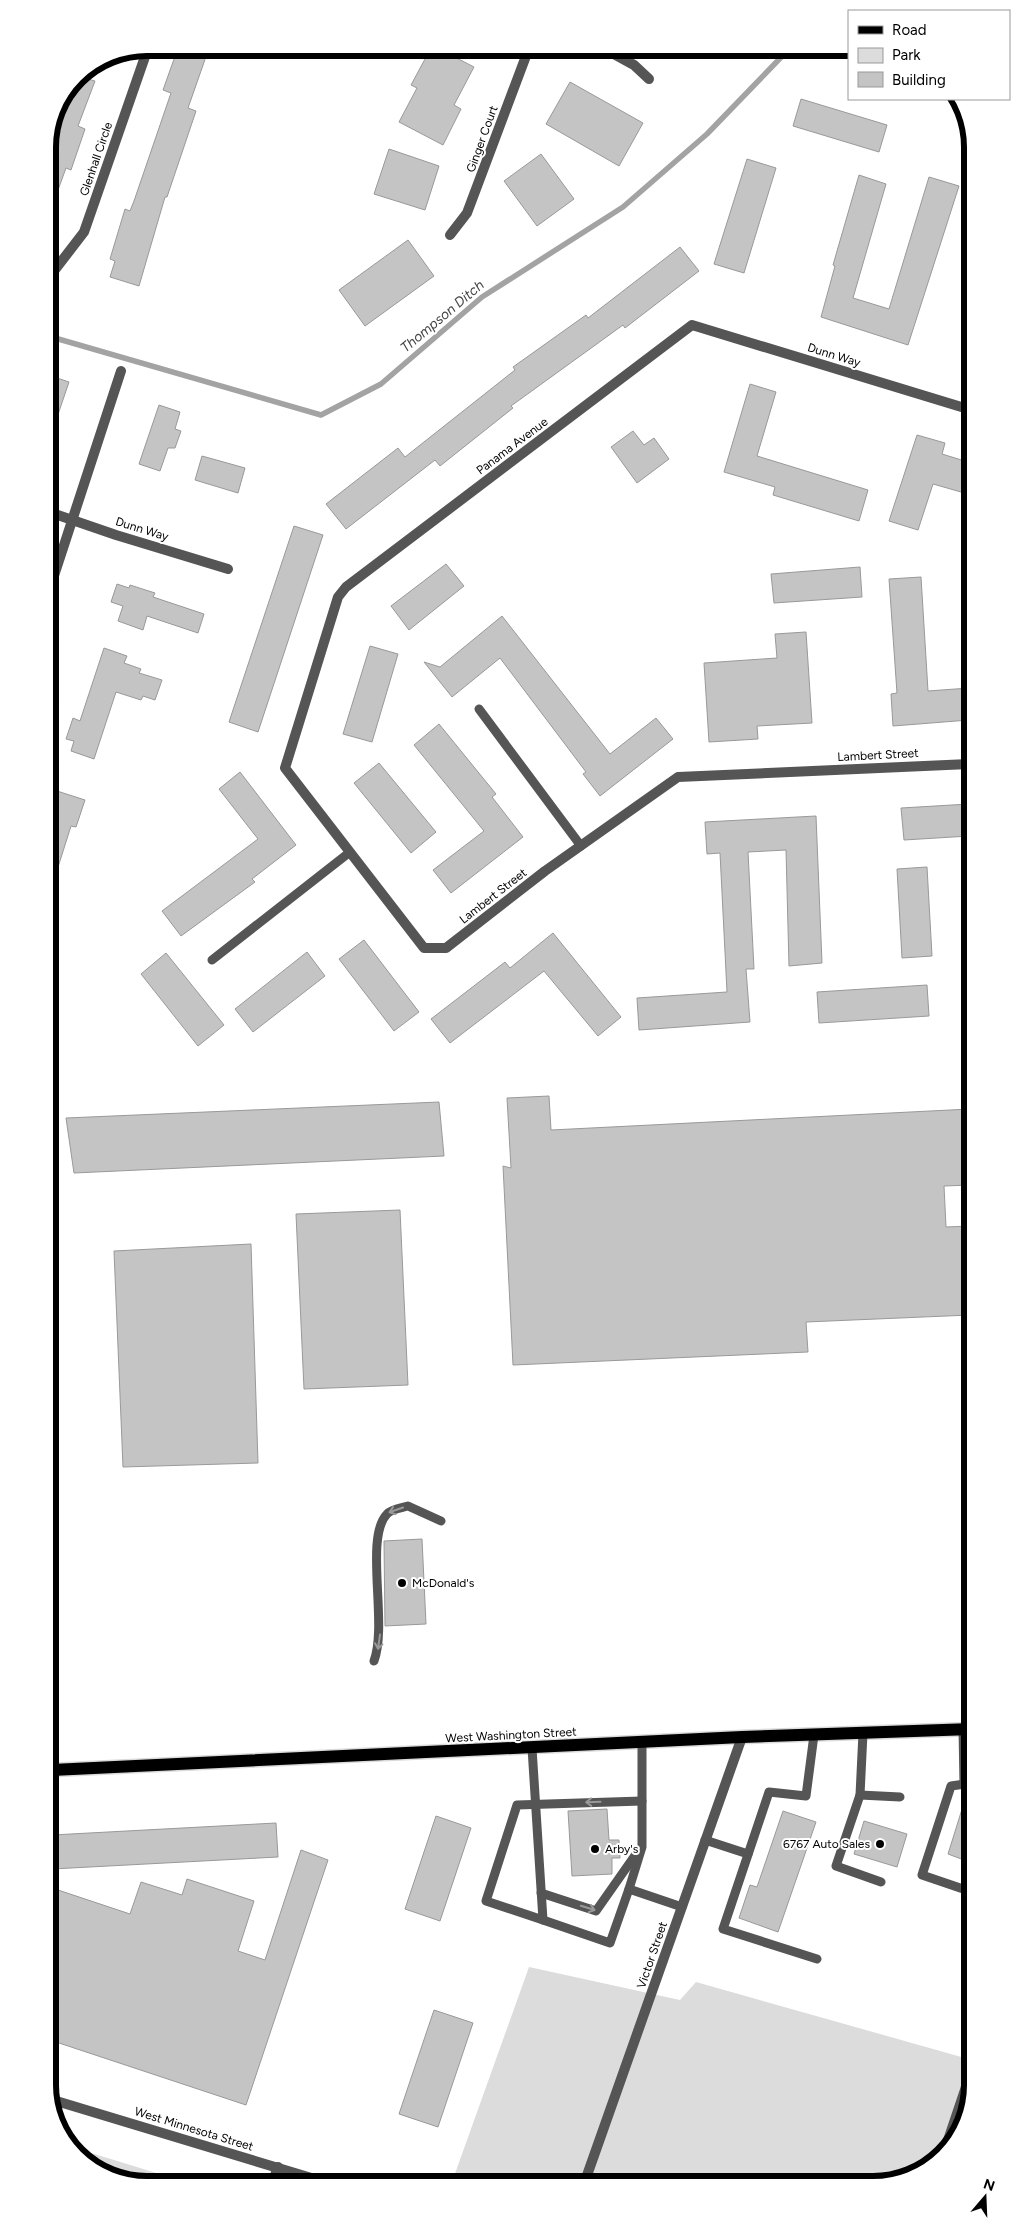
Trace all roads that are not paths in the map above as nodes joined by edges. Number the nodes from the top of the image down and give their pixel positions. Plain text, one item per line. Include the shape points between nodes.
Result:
1 (145, 56) edge
2 (526, 56) edge
3 (618, 56) edge
4 (649, 79) dead end
5 (450, 235) dead end
6 (56, 268) edge
7 (692, 325) joint
8 (122, 372) dead end
9 (964, 409) edge
10 (56, 514) edge
11 (72, 520) junction
12 (56, 569) edge
13 (228, 569) dead end
14 (346, 587) joint
15 (479, 709) dead end
16 (964, 764) edge
17 (581, 846) junction
18 (350, 852) junction
19 (212, 960) dead end
20 (441, 1521) dead end
21 (374, 1661) dead end
22 (964, 1729) edge
23 (863, 1733) junction
24 (814, 1735) junction
25 (742, 1737) junction
26 (642, 1742) junction
27 (532, 1748) junction
28 (56, 1770) edge
29 (964, 1784) edge
30 (860, 1796) junction
31 (900, 1797) dead end
32 (642, 1801) junction
33 (536, 1804) junction
34 (705, 1840) junction
35 (642, 1847) junction
36 (748, 1854) junction
37 (881, 1882) dead end
38 (628, 1889) junction
39 (964, 1889) edge
40 (541, 1894) junction
41 (682, 1907) junction
42 (543, 1920) junction
43 (816, 1959) dead end
44 (963, 2095) edge
45 (58, 2101) edge
46 (952, 2128) edge
47 (278, 2168) junction
48 (275, 2176) edge
49 (305, 2176) edge
50 (587, 2176) edge

1 - 6 street, Glenhall Circle via 84,232
2 - 5 street, Ginger Court via 467,213
3 - 4 street
7 - 9 street, Dunn Way
7 - 14 street, Panama Avenue
8 - 11 street
10 - 11 street, Dunn Way
11 - 12 street
11 - 13 street, Dunn Way
14 - 18 street, Lambert Street via 338,597 286,768
15 - 17 lane
16 - 17 street, Lambert Street via 678,777
17 - 18 street, Lambert Street via 446,948 424,948
18 - 19 lane
20 -> 21 lane via 408,1506 388,1512 381,1521 376,1555 380,1636
22 - 23 main road, West Washington Street
23 - 24 main road, West Washington Street
23 - 30 lane
24 - 25 main road, West Washington Street
24 - 36 lane via 806,1796 769,1792
25 - 26 main road, West Washington Street
25 - 34 street, Victor Street
26 - 27 main road, West Washington Street
26 - 32 lane
27 - 28 main road, West Washington Street
27 - 33 lane
29 - 39 lane via 951,1786 922,1875
30 - 31 lane
30 - 37 lane via 836,1866
32 -> 33 lane
32 - 35 lane
33 - 40 lane
33 - 42 lane via 517,1805 486,1901
34 - 36 lane
34 - 41 street, Victor Street
35 - 38 lane
40 -> 35 lane via 596,1911
36 - 43 lane via 723,1929
38 - 41 lane
38 - 42 lane via 610,1943
40 - 42 lane
41 - 50 street, Victor Street
44 - 46 street
45 - 47 street, West Minnesota Street
47 - 48 street
47 - 49 street, West Minnesota Street

